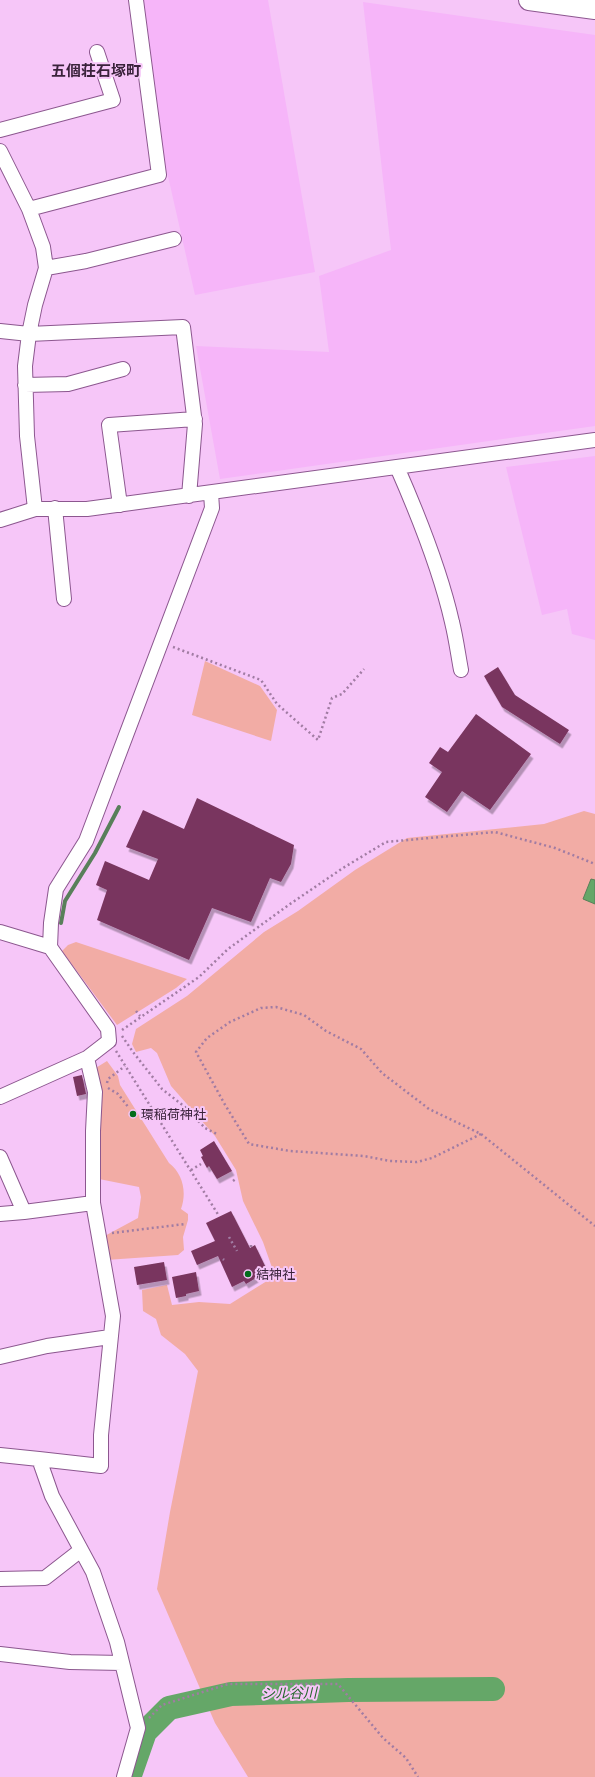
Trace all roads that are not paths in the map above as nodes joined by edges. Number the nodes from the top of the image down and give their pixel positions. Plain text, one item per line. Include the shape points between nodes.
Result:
1 (136, 0) edge
2 (529, 0) edge
3 (595, 9) edge
4 (97, 52) dead end
5 (0, 130) edge
6 (0, 151) edge
7 (29, 209) junction
8 (174, 239) dead end
9 (46, 268) junction
10 (0, 331) edge
11 (29, 334) junction
12 (123, 369) dead end
13 (25, 385) junction
14 (194, 419) junction
15 (595, 440) edge
16 (397, 467) junction
17 (211, 493) junction
18 (189, 496) junction
19 (120, 505) junction
20 (55, 508) junction
21 (35, 509) junction
22 (0, 520) edge
23 (64, 599) dead end
24 (461, 670) dead end
25 (0, 932) edge
26 (50, 947) junction
27 (87, 1058) junction
28 (0, 1098) edge
29 (0, 1157) edge
30 (93, 1204) junction
31 (24, 1212) junction
32 (0, 1214) edge
33 (110, 1337) junction
34 (0, 1358) edge
35 (0, 1454) edge
36 (39, 1460) junction
37 (81, 1550) junction
38 (0, 1579) edge
39 (0, 1654) edge
40 (122, 1663) junction
41 (124, 1777) edge

1 - 7 street via 159,175
2 - 3 highway
4 - 5 street via 113,100
6 - 7 street
7 - 9 street via 43,247
8 - 9 street via 86,261
9 - 11 street
10 - 11 street
11 - 13 street via 24,366
11 - 14 street via 183,327
12 - 13 street via 68,384
13 - 21 street via 27,436
14 - 18 street
14 - 19 street via 109,425
15 - 16 street
16 - 17 street
16 - 24 street via 434,560 452,621
17 - 18 street
17 - 26 street via 212,508 86,841 56,888 50,923
18 - 19 street
19 - 20 street via 87,510
20 - 21 street
20 - 23 street
21 - 22 street
25 - 26 street
26 - 27 street via 108,1029 109,1041
27 - 28 street
27 - 30 street via 95,1092
29 - 31 street
30 - 31 street
30 - 33 street via 113,1316
31 - 32 street
33 - 34 street via 47,1346
33 - 36 street via 101,1435 101,1466
35 - 36 street
36 - 37 street via 52,1496
37 - 38 street via 45,1578
37 - 40 street via 92,1572
39 - 40 street via 70,1662
40 - 41 street via 138,1728

